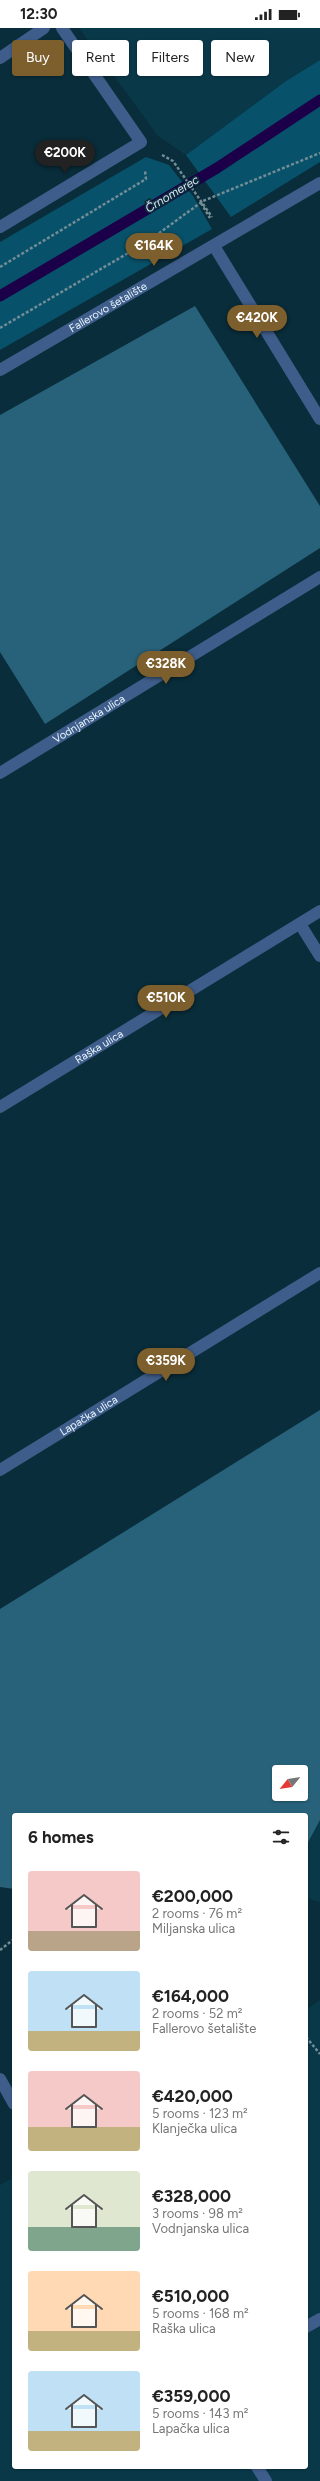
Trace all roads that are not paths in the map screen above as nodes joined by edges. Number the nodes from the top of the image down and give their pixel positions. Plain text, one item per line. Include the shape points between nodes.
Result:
1 (44, 28) edge
2 (62, 28) edge
3 (0, 58) edge
4 (320, 183) edge
5 (0, 227) edge
6 (214, 246) junction
7 (0, 370) edge
8 (320, 419) edge
9 (320, 576) edge
10 (0, 773) edge
11 (320, 911) edge
12 (300, 924) junction
13 (320, 956) edge
14 (0, 1106) edge
15 (320, 1273) edge
16 (0, 1470) edge
17 (0, 2079) edge
18 (12, 2100) edge
19 (320, 2319) edge
20 (308, 2327) edge
21 (258, 2469) edge
22 (266, 2481) edge

1 - 3 street
2 - 5 street via 141,142
4 - 6 street, Fallerovo šetalište
6 - 7 street, Fallerovo šetalište
6 - 8 street
9 - 10 street, Vodnjanska ulica
11 - 12 street, Raška ulica
12 - 13 street
12 - 14 street, Raška ulica
15 - 16 street, Lapačka ulica
17 - 18 street
19 - 20 street
21 - 22 street

